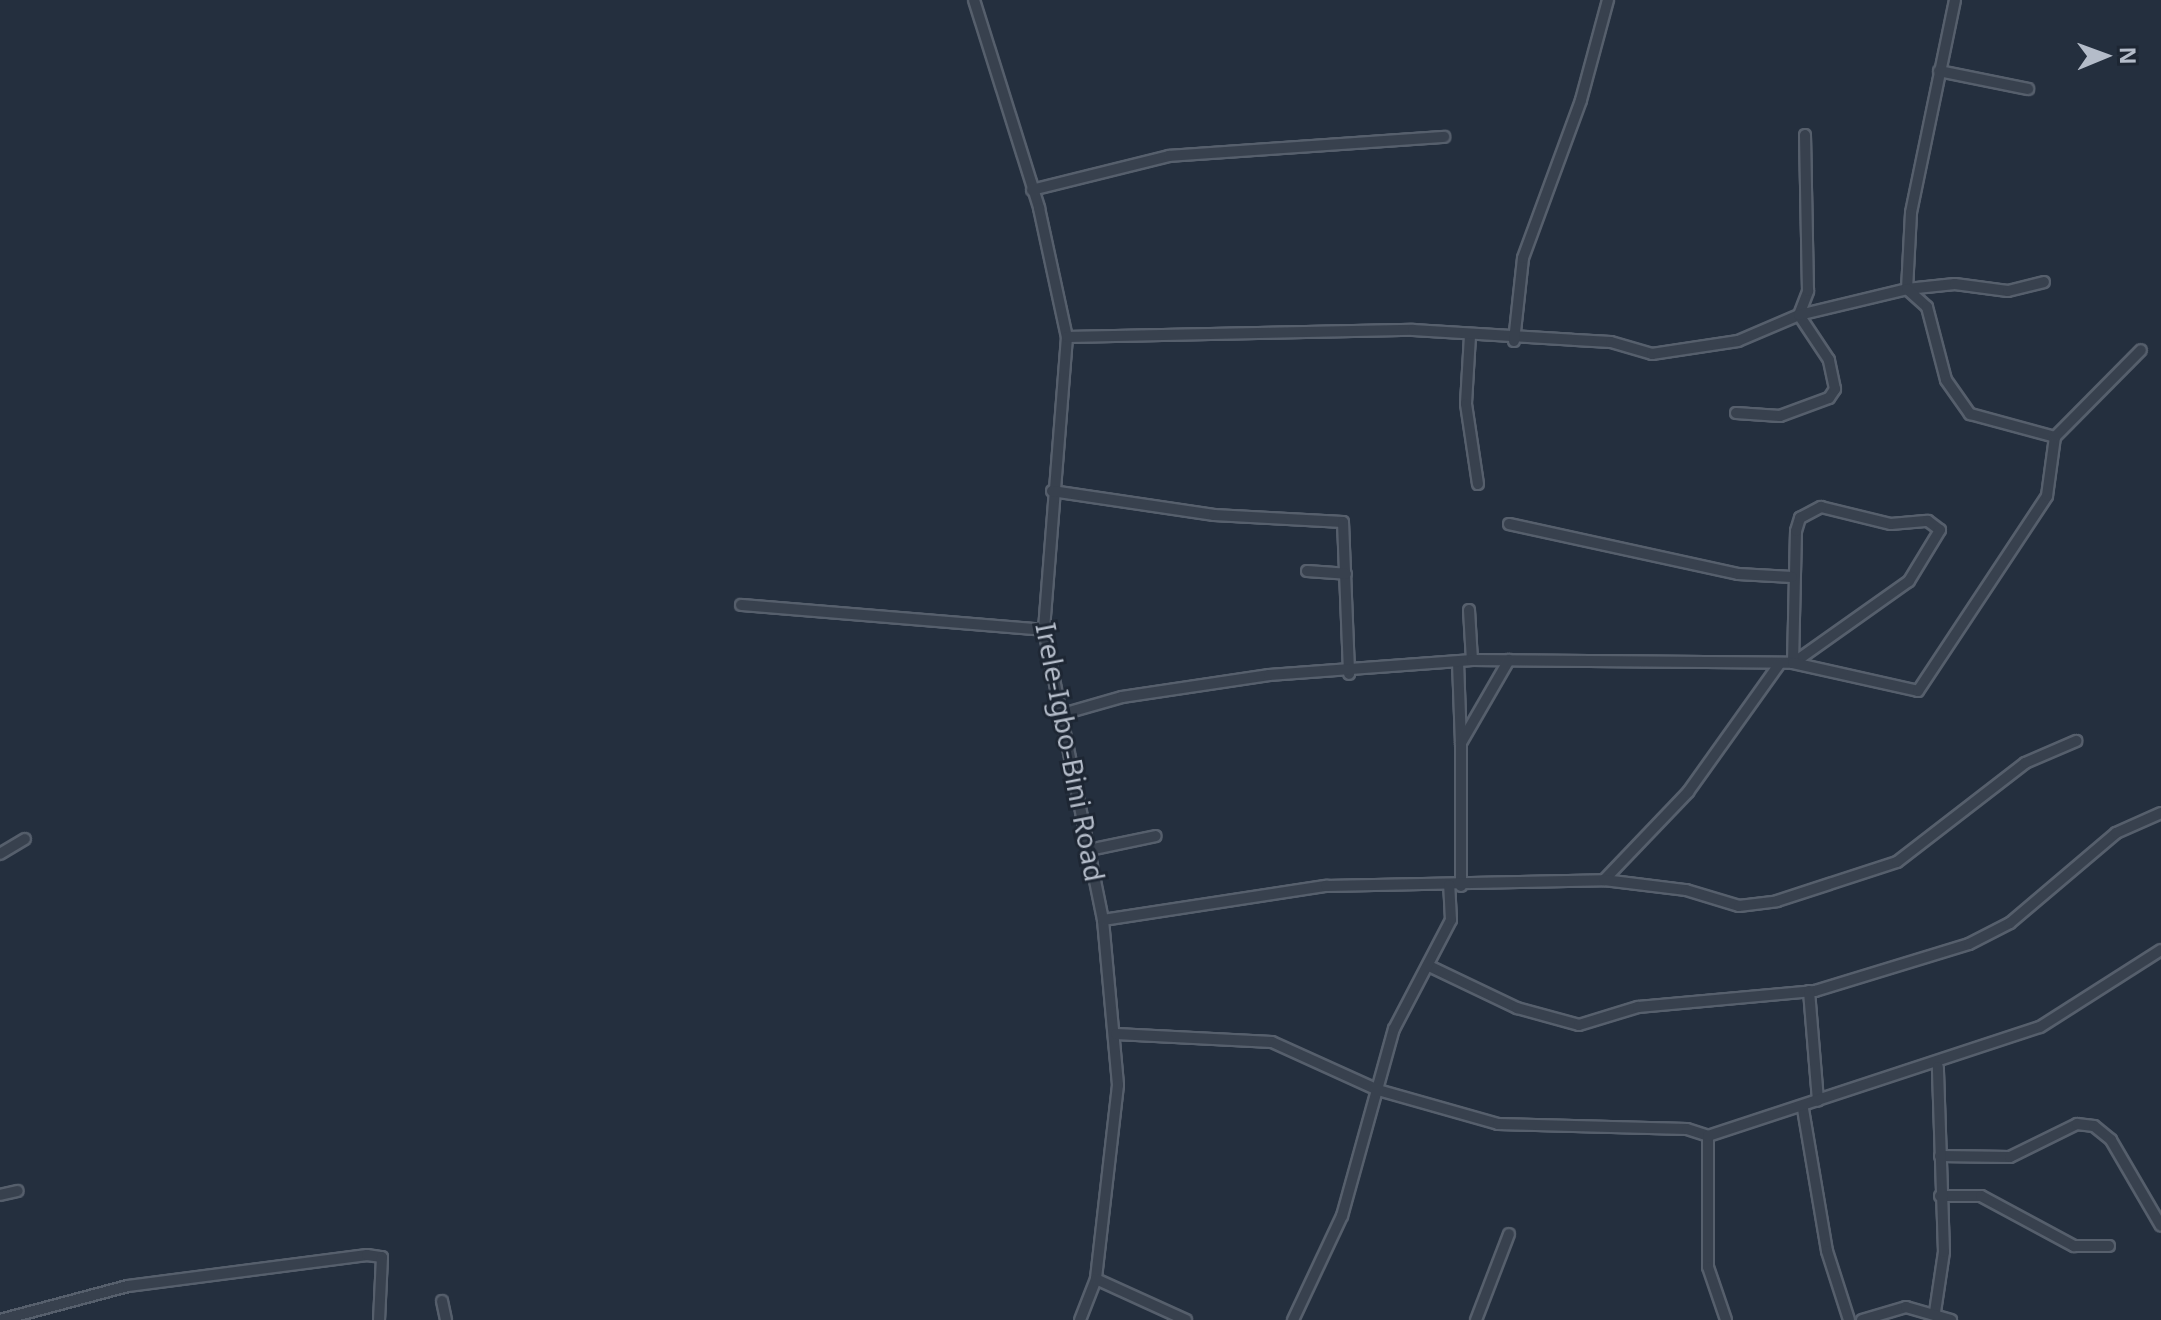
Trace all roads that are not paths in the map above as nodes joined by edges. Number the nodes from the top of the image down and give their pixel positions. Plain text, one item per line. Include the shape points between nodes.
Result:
1 (974, 0) edge
2 (1608, 0) edge
3 (1955, 0) edge
4 (1939, 71) junction
5 (2028, 89) dead end
6 (1805, 135) dead end
7 (1444, 137) dead end
8 (1032, 190) junction
9 (2044, 282) dead end
10 (1907, 289) junction
11 (1799, 315) junction
12 (1470, 336) junction
13 (1067, 337) junction
14 (1514, 341) junction
15 (2141, 350) dead end
16 (1736, 413) dead end
17 (2055, 437) junction
18 (1478, 484) dead end
19 (1052, 491) junction
20 (1509, 524) dead end
21 (1307, 571) dead end
22 (1346, 574) junction
23 (1792, 577) junction
24 (741, 605) dead end
25 (1469, 610) dead end
26 (1044, 630) junction
27 (1472, 660) junction
28 (1509, 660) junction
29 (1458, 662) junction
30 (1780, 663) junction
31 (1793, 663) junction
32 (1349, 674) junction
33 (1059, 715) junction
34 (2076, 741) dead end
35 (1461, 743) junction
36 (2161, 813) edge
37 (1156, 836) dead end
38 (25, 839) dead end
39 (1089, 850) junction
40 (0, 854) edge
41 (1604, 880) junction
42 (1449, 885) junction
43 (1461, 886) junction
44 (1103, 920) junction
45 (2161, 950) edge
46 (1429, 966) junction
47 (1809, 991) junction
48 (1116, 1034) junction
49 (1938, 1067) junction
50 (1378, 1090) junction
51 (1818, 1101) junction
52 (1803, 1109) junction
53 (1708, 1136) junction
54 (1940, 1156) junction
55 (18, 1191) dead end
56 (0, 1195) edge
57 (1940, 1196) junction
58 (2161, 1226) edge
59 (1509, 1234) dead end
60 (2109, 1246) dead end
61 (1096, 1279) junction
62 (442, 1301) dead end
63 (1935, 1312) junction
64 (0, 1320) edge
65 (379, 1320) edge
66 (446, 1320) edge
67 (1080, 1320) edge
68 (1186, 1320) edge
69 (1293, 1320) edge
70 (1476, 1320) edge
71 (1726, 1320) edge
72 (1849, 1320) edge
73 (1862, 1320) edge
74 (1951, 1320) edge

1 - 8 street, Irele-Igbo-Bini Road
2 - 14 street via 1581,100 1523,258
3 - 4 street
4 - 5 street
4 - 10 street via 1907,238
6 - 11 street via 1811,277
7 - 8 street via 1169,156
8 - 13 street, Irele-Igbo-Bini Road
9 - 10 street via 2008,291 1955,284
10 - 11 street
10 - 17 street via 1927,307 1946,380 1970,414
11 - 14 street via 1686,352
11 - 16 street via 1822,343 1835,389 1780,416
12 - 13 street via 1413,330
12 - 14 street
12 - 18 street via 1466,404
13 - 19 street, Irele-Igbo-Bini Road
15 - 17 street
17 - 31 street via 2047,496 1951,633 1926,687
19 - 22 street via 1214,515 1336,518 1345,526
19 - 26 street, Irele-Igbo-Bini Road
20 - 23 street via 1738,574
21 - 22 street
22 - 32 street
23 - 31 street
23 - 31 street via 1797,525 1821,507 1891,524 1928,521 1940,530 1909,581
24 - 26 street
25 - 27 street
26 - 33 street, Irele-Igbo-Bini Road
27 - 28 street
27 - 29 street
28 - 30 street
28 - 35 street
29 - 32 street
29 - 35 street
30 - 31 street
30 - 41 street via 1688,792
32 - 33 street via 1269,675 1122,697
33 - 39 street, Irele-Igbo-Bini Road
34 - 41 street via 2025,763 1908,856 1816,891 1739,906 1686,890
35 - 43 street
36 - 47 street via 2116,833 2010,923 1969,944
37 - 39 street
38 - 40 street
39 - 44 street, Irele-Igbo-Bini Road
41 - 43 street
42 - 43 street
42 - 44 street via 1290,888
42 - 46 street via 1453,912
44 - 48 street, Irele-Igbo-Bini Road
45 - 49 street via 2040,1027
46 - 47 street via 1517,1008 1579,1025 1638,1007
46 - 50 street via 1394,1029
47 - 51 street
48 - 50 street via 1272,1042
48 - 61 street, Irele-Igbo-Bini Road via 1114,1145
49 - 51 street
49 - 54 street
50 - 53 street via 1498,1124 1687,1129
50 - 69 street via 1332,1247
51 - 52 street
52 - 53 street
52 - 72 street via 1827,1251
53 - 71 street via 1708,1267
54 - 57 street
54 - 58 street via 2010,1157 2077,1124 2094,1126 2111,1140
55 - 56 street
57 - 60 street via 1981,1196 2074,1246
57 - 63 street via 1944,1252
59 - 70 street
61 - 67 street, Irele-Igbo-Bini Road
61 - 68 street
62 - 66 street
63 - 73 street via 1906,1307
63 - 74 street
64 - 65 street via 128,1286 367,1255 382,1257

